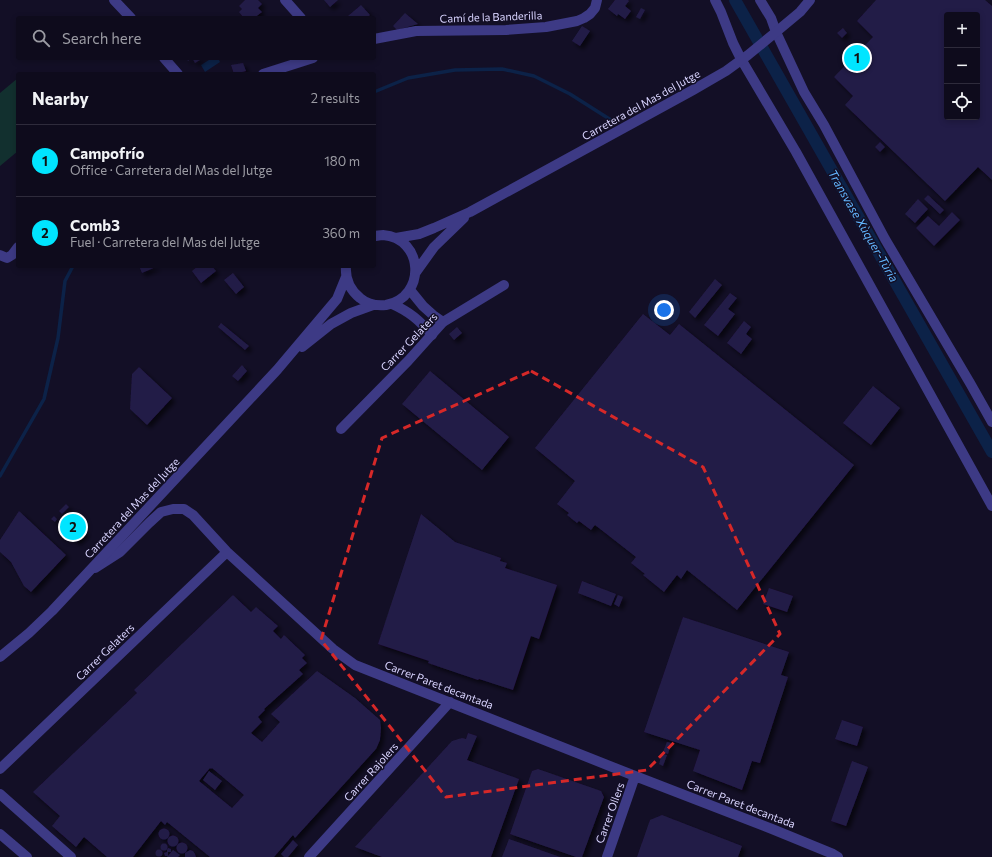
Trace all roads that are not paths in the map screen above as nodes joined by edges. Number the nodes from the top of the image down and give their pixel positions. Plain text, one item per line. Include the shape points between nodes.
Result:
1 (114, 0) edge
2 (285, 0) edge
3 (598, 0) edge
4 (715, 0) edge
5 (760, 0) edge
6 (810, 0) edge
7 (129, 16) edge
8 (299, 16) edge
9 (773, 35) junction
10 (376, 39) edge
11 (744, 57) junction
12 (166, 60) edge
13 (306, 60) edge
14 (176, 72) edge
15 (269, 72) edge
16 (470, 212) junction
17 (376, 236) edge
18 (396, 238) junction
19 (16, 250) edge
20 (0, 255) edge
21 (346, 268) edge
22 (416, 272) junction
23 (346, 277) junction
24 (504, 285) dead end
25 (410, 290) junction
26 (392, 304) junction
27 (373, 305) junction
28 (444, 322) junction
29 (432, 335) junction
30 (277, 370) junction
31 (992, 422) edge
32 (341, 429) dead end
33 (992, 506) edge
34 (227, 552) junction
35 (90, 571) junction
36 (0, 657) edge
37 (450, 702) junction
38 (0, 769) edge
39 (635, 776) junction
40 (0, 794) edge
41 (0, 834) edge
42 (27, 857) edge
43 (71, 857) edge
44 (310, 857) edge
45 (607, 857) edge
46 (838, 857) edge

1 - 7 street
2 - 8 street
3 - 10 street, Camí de la Banderilla via 595,8 584,18 546,27 416,31
4 - 11 street via 732,43
5 - 9 street via 771,18
6 - 9 street, Carretera del Mas del Jutge
9 - 11 street, Carretera del Mas del Jutge
9 - 31 street via 885,239
11 - 16 street, Carretera del Mas del Jutge via 693,90
11 - 33 street
12 - 14 street
13 - 15 street
16 - 18 street, Carretera del Mas del Jutge via 419,234
16 - 22 street, Carretera del Mas del Jutge via 434,247
17 - 18 street, Carretera del Mas del Jutge
18 - 22 street via 409,249 416,264
19 - 20 street via 7,258
21 - 23 street
22 - 25 street, Carretera del Mas del Jutge
23 - 27 street via 355,295
23 - 30 street, Carretera del Mas del Jutge via 336,299
24 - 28 street, Carrer Gelaters
25 - 26 street
25 - 28 street via 423,306
26 - 27 street
26 - 29 street via 420,321
27 - 30 street, Carretera del Mas del Jutge via 331,324
28 - 29 street, Carrer Gelaters
29 - 32 street, Carrer Gelaters
30 - 35 street, Carretera del Mas del Jutge
34 - 35 street, Carrer Paret decantada via 193,515 184,509 173,509 161,512 120,552
34 - 37 street, Carrer Paret decantada via 333,649 355,665
34 - 38 street, Carrer Gelaters
35 - 36 street, Carretera del Mas del Jutge via 29,633
37 - 39 street, Carrer Paret decantada
37 - 44 street, Carrer Rajolers
39 - 45 street, Carrer Ollers
39 - 46 street, Carrer Paret decantada
40 - 43 street
41 - 42 street

